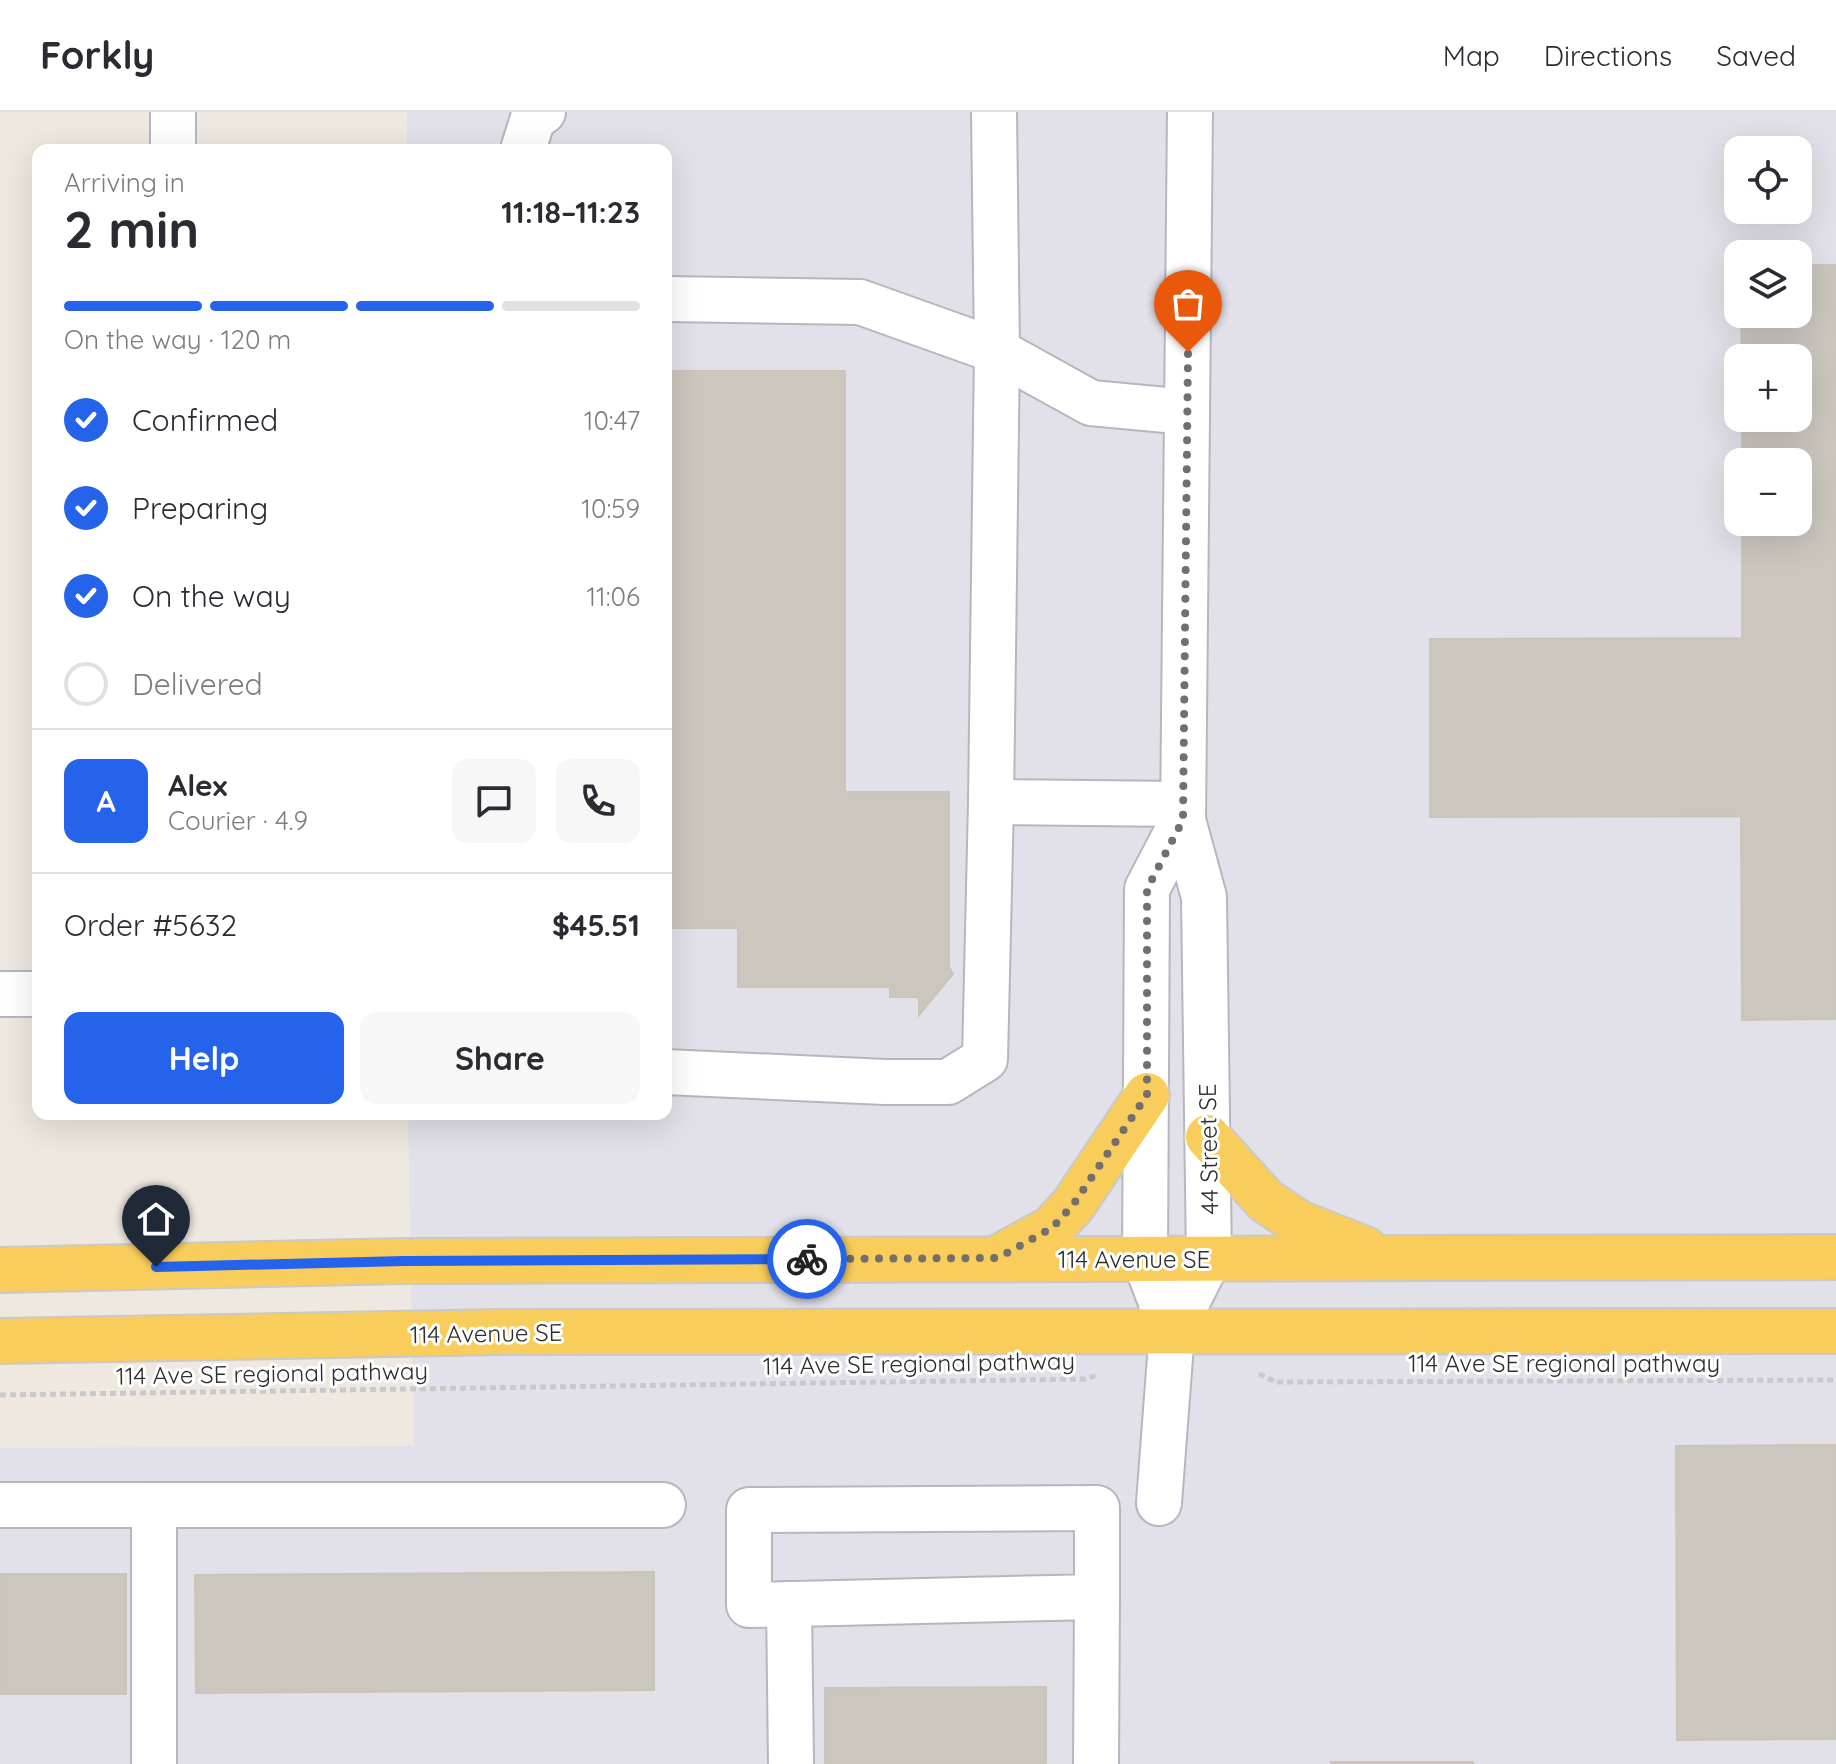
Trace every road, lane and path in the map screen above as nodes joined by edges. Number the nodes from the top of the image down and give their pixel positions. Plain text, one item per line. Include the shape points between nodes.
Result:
1 (173, 112) edge
2 (543, 112) edge
3 (994, 112) edge
4 (1190, 112) edge
5 (173, 144) edge
6 (525, 144) edge
7 (672, 299) edge
8 (997, 351) junction
9 (1187, 412) junction
10 (991, 802) junction
11 (1183, 812) junction
12 (0, 994) edge
13 (32, 994) edge
14 (672, 1072) edge
15 (1147, 1095) junction
16 (1208, 1137) junction
17 (1386, 1257) junction
18 (1836, 1257) edge
19 (998, 1258) junction
20 (1209, 1259) junction
21 (1145, 1260) junction
22 (0, 1270) edge
23 (1836, 1331) edge
24 (0, 1341) edge
25 (1171, 1351) junction
26 (1254, 1372) dead end
27 (1836, 1380) edge
28 (0, 1395) edge
29 (1159, 1503) dead end
30 (0, 1505) edge
31 (154, 1505) junction
32 (663, 1505) dead end
33 (1097, 1597) junction
34 (789, 1604) junction
35 (154, 1764) edge
36 (791, 1764) edge
37 (1096, 1764) edge

1 - 5 street
2 - 6 street via 533,118
3 - 8 street
4 - 9 street, 44 Street SE
7 - 8 street via 860,302
8 - 9 street via 1091,403
8 - 10 street
9 - 11 street, 44 Street SE
10 - 11 street
10 - 14 street via 985,1059 948,1082
11 - 15 street, 44 Street SE via 1147,889
11 - 16 street, 44 Street SE via 1204,897
12 - 13 street
15 - 19 main road via 1094,1178 1052,1228
15 - 21 street, 44 Street SE
16 - 17 main road via 1266,1201 1299,1223
16 - 20 street, 44 Street SE
17 - 18 main road, 114 Avenue SE
17 - 20 main road, 114 Avenue SE
19 - 21 main road, 114 Avenue SE
19 - 22 main road, 114 Avenue SE via 405,1261
20 - 21 main road, 114 Avenue SE
20 - 25 street, 44 Street SE
21 - 25 street, 44 Street SE
23 - 25 main road, 114 Avenue SE
24 - 25 main road, 114 Avenue SE via 502,1332
25 - 28 path, 114 Ave SE regional pathway via 1085,1379
25 - 29 street
26 - 27 path, 114 Ave SE regional pathway via 1276,1382
30 - 31 street
31 - 32 street
31 - 35 street
33 - 34 street
33 - 34 street via 1097,1508 749,1510 749,1605
33 - 37 street
34 - 36 street

